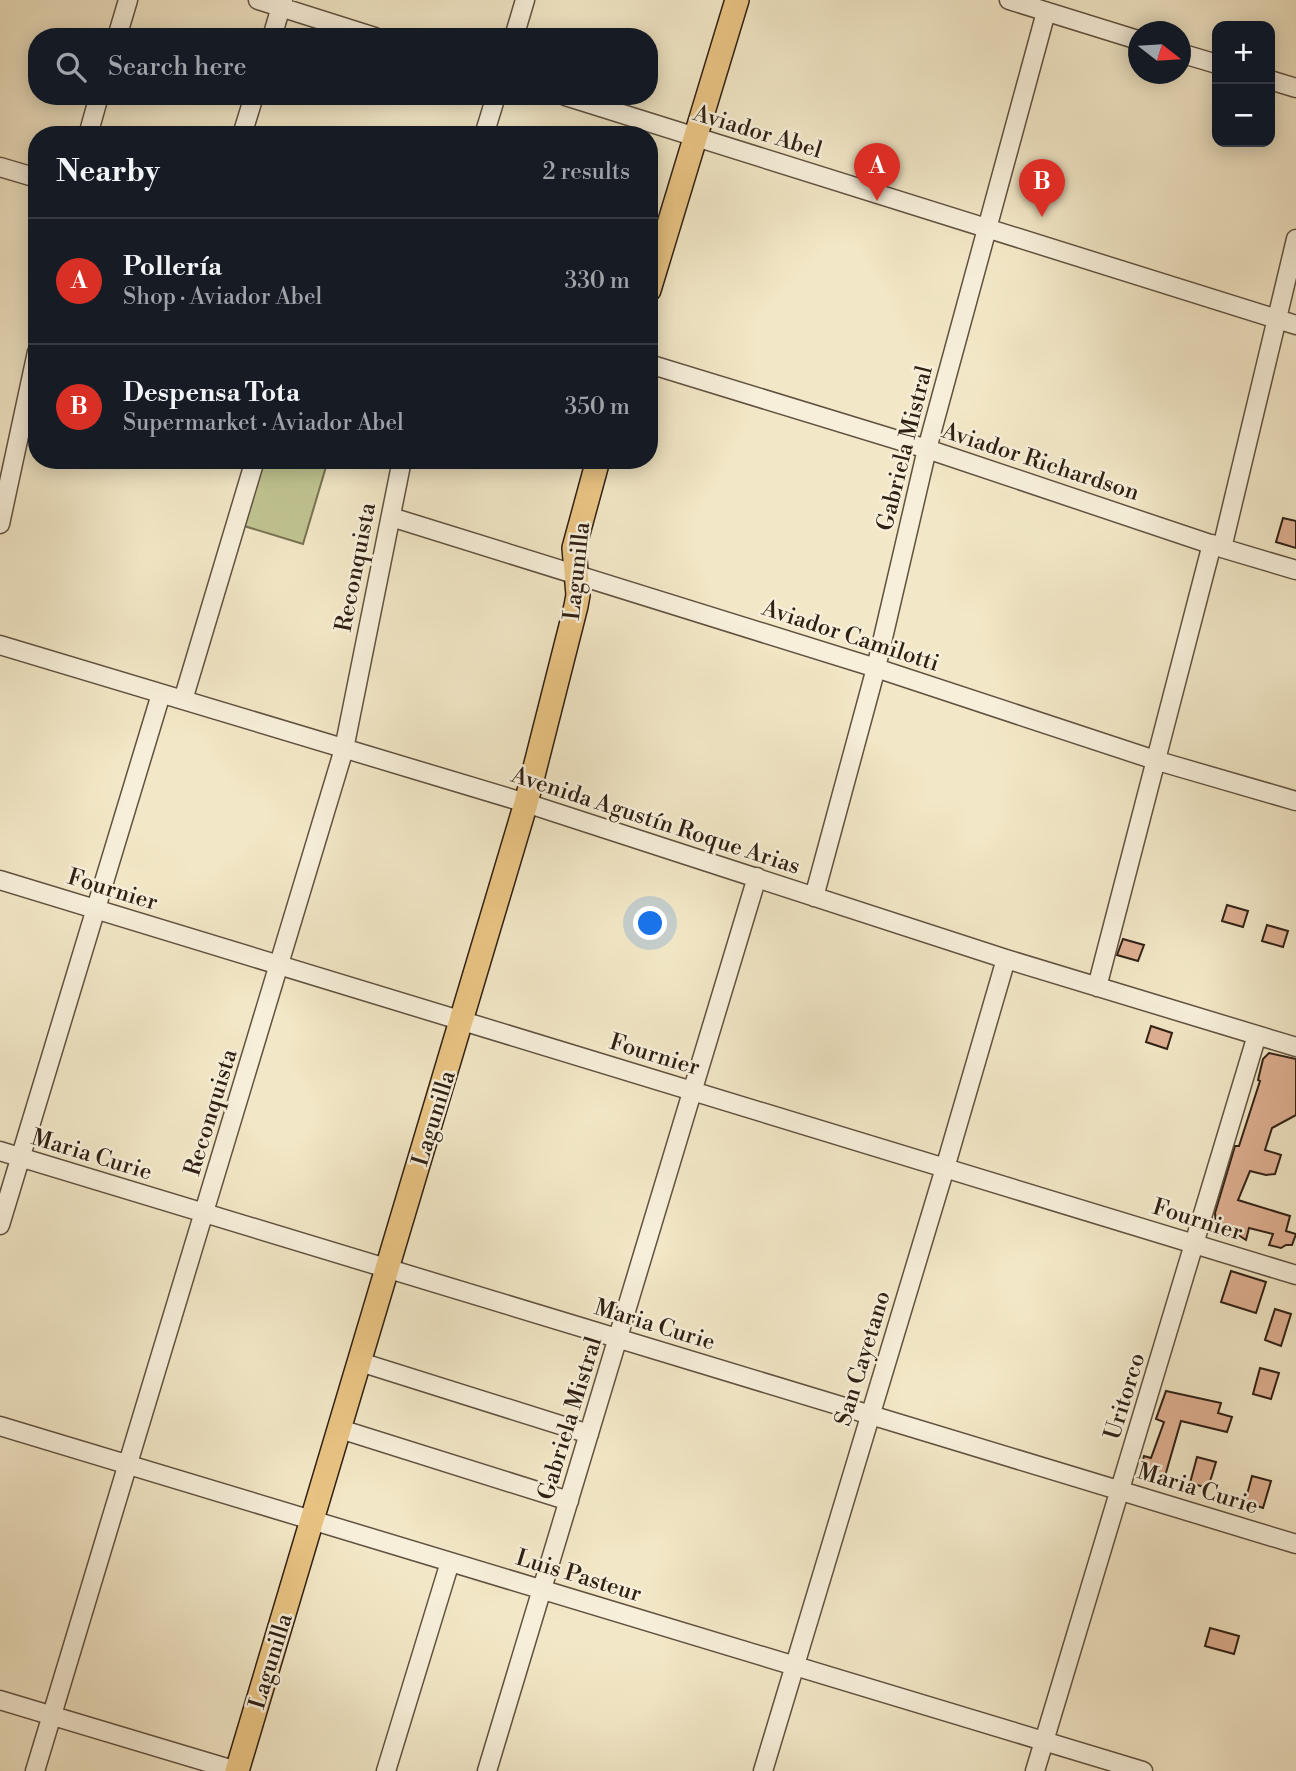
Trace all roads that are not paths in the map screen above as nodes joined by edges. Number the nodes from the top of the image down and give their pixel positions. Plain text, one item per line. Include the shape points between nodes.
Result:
1 (128, 0) edge
2 (258, 0) edge
3 (525, 0) edge
4 (737, 0) edge
5 (1009, 0) edge
6 (282, 4) edge
7 (1058, 9) edge
8 (120, 28) edge
9 (275, 28) edge
10 (350, 28) edge
11 (517, 28) edge
12 (1128, 36) edge
13 (1191, 56) edge
14 (1212, 62) edge
15 (1275, 82) edge
16 (1296, 88) edge
17 (96, 105) edge
18 (251, 105) edge
19 (493, 105) edge
20 (594, 105) edge
21 (91, 126) edge
22 (245, 126) edge
23 (487, 126) edge
24 (695, 137) junction
25 (0, 167) edge
26 (28, 175) edge
27 (986, 228) junction
28 (1296, 239) edge
29 (658, 260) edge
30 (1275, 319) junction
31 (1296, 325) edge
32 (658, 367) edge
33 (28, 394) edge
34 (927, 449) junction
35 (252, 469) edge
36 (400, 469) edge
37 (595, 469) edge
38 (391, 517) junction
39 (0, 524) edge
40 (1217, 546) junction
41 (1296, 570) edge
42 (576, 574) junction
43 (0, 645) edge
44 (876, 668) junction
45 (161, 694) junction
46 (183, 700) junction
47 (344, 749) junction
48 (1158, 761) junction
49 (1296, 801) edge
50 (526, 803) junction
51 (757, 877) junction
52 (0, 880) edge
53 (814, 897) junction
54 (96, 909) junction
55 (1006, 959) junction
56 (280, 965) junction
57 (1097, 987) junction
58 (463, 1021) junction
59 (1257, 1035) junction
60 (1296, 1047) edge
61 (693, 1091) junction
62 (0, 1151) edge
63 (21, 1157) junction
64 (945, 1168) junction
65 (205, 1214) junction
66 (0, 1225) edge
67 (1196, 1244) junction
68 (388, 1269) junction
69 (1296, 1275) edge
70 (618, 1339) junction
71 (360, 1362) junction
72 (871, 1415) junction
73 (0, 1426) edge
74 (340, 1429) junction
75 (589, 1434) junction
76 (128, 1465) junction
77 (1121, 1491) junction
78 (569, 1501) junction
79 (313, 1521) junction
80 (1296, 1544) edge
81 (450, 1562) junction
82 (542, 1590) junction
83 (795, 1666) junction
84 (0, 1700) edge
85 (51, 1715) junction
86 (1044, 1741) junction
87 (35, 1771) edge
88 (237, 1771) edge
89 (386, 1771) edge
90 (488, 1771) edge
91 (763, 1771) edge
92 (1035, 1771) edge
93 (1143, 1771) edge

1 - 8 street
2 - 6 street
3 - 11 street
4 - 24 main road
5 - 7 street
6 - 9 street
6 - 10 street
7 - 12 street
7 - 27 street, Gabriela Mistral
13 - 14 street
15 - 16 street
17 - 21 street
18 - 22 street
19 - 23 street
20 - 24 street, Aviador Abel
24 - 27 street, Aviador Abel
24 - 29 main road
25 - 26 street
27 - 30 street, Aviador Abel
27 - 34 street, Gabriela Mistral
28 - 30 street
30 - 31 street, Aviador Abel
30 - 40 street
32 - 34 street, Aviador Richardson
33 - 39 street
34 - 40 street, Aviador Richardson
34 - 44 street, Gabriela Mistral
35 - 46 street
36 - 38 street, Reconquista
37 - 42 main road, Lagunilla via 574,548
38 - 42 street, Aviador Camilotti
38 - 47 street, Reconquista
40 - 41 street, Aviador Richardson
40 - 48 street
42 - 44 street, Aviador Camilotti
42 - 50 main road, Lagunilla via 576,606
43 - 45 street, Avenida Agustín Roque Arias
44 - 48 street, Aviador Camilotti
44 - 53 street, Gabriela Mistral
45 - 46 street, Avenida Agustín Roque Arias
45 - 54 street
46 - 47 street, Avenida Agustín Roque Arias
47 - 50 street, Avenida Agustín Roque Arias
47 - 56 street, Reconquista
48 - 49 street, Aviador Camilotti
48 - 57 street
50 - 51 street, Avenida Agustín Roque Arias
50 - 58 main road, Lagunilla
51 - 53 street, Avenida Agustín Roque Arias
51 - 61 street, Gabriela Mistral
52 - 54 street, Fournier
53 - 55 street, Avenida Agustín Roque Arias
54 - 56 street, Fournier
54 - 63 street
55 - 57 street, Avenida Agustín Roque Arias
55 - 64 street, San Cayetano
56 - 58 street, Fournier
56 - 65 street, Reconquista
57 - 59 street, Avenida Agustín Roque Arias
58 - 61 street, Fournier
58 - 68 main road, Lagunilla
59 - 60 street, Avenida Agustín Roque Arias
59 - 67 street, Uritorco
61 - 64 street, Fournier
61 - 70 street, Gabriela Mistral
62 - 63 street, Maria Curie
63 - 65 street, Maria Curie
63 - 66 street
64 - 67 street, Fournier
64 - 72 street, San Cayetano
65 - 68 street, Maria Curie
65 - 76 street, Reconquista
67 - 69 street, Fournier
67 - 77 street, Uritorco
68 - 70 street, Maria Curie
68 - 71 main road, Lagunilla
70 - 72 street, Maria Curie
70 - 75 street, Gabriela Mistral
71 - 74 main road, Lagunilla
71 - 75 street
72 - 77 street, Maria Curie
72 - 83 street, San Cayetano
73 - 76 street, Luis Pasteur
74 - 78 street
74 - 79 main road, Lagunilla
75 - 78 street, Gabriela Mistral
76 - 79 street, Luis Pasteur
76 - 85 street, Reconquista
77 - 80 street, Maria Curie
77 - 86 street, Uritorco
78 - 82 street, Gabriela Mistral
79 - 81 street, Luis Pasteur
79 - 88 main road, Lagunilla
81 - 82 street, Luis Pasteur
81 - 89 street
82 - 83 street, Luis Pasteur
82 - 90 street, Gabriela Mistral
83 - 86 street, Luis Pasteur
83 - 91 street, San Cayetano
84 - 85 street
85 - 87 street, Reconquista
85 - 88 street
86 - 92 street, Uritorco
86 - 93 street, Luis Pasteur

